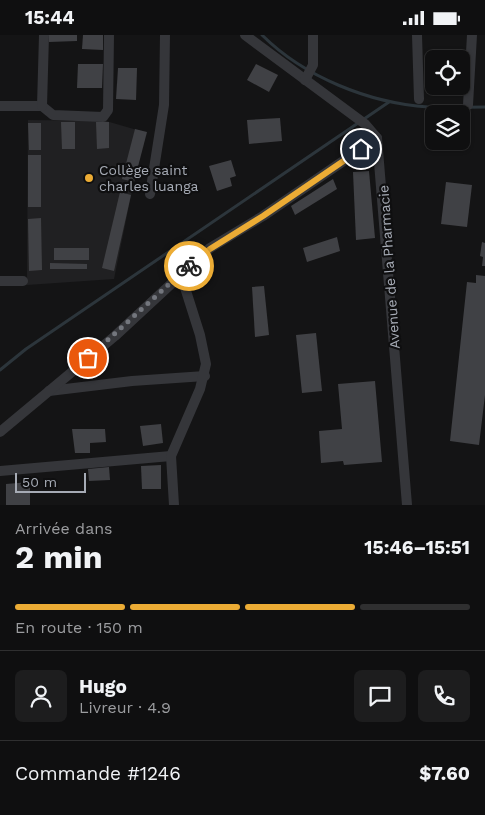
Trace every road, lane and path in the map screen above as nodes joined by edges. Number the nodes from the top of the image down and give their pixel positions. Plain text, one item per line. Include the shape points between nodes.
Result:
1 (44, 35) edge
2 (109, 35) edge
3 (165, 35) edge
4 (245, 35) edge
5 (313, 35) edge
6 (417, 35) edge
7 (472, 35) edge
8 (306, 78) junction
9 (419, 99) dead end
10 (0, 105) edge
11 (468, 105) dead end
12 (42, 106) junction
13 (377, 138) junction
14 (150, 194) dead end
15 (181, 275) junction
16 (0, 281) edge
17 (23, 281) dead end
18 (205, 376) junction
19 (48, 391) junction
20 (0, 432) edge
21 (171, 456) junction
22 (0, 471) edge
23 (174, 505) edge
24 (406, 505) edge

1 - 12 street
2 - 12 street via 106,114 103,117 53,115
3 - 14 street via 164,105
4 - 8 street
5 - 8 street via 313,65
6 - 9 street
7 - 11 street
8 - 13 street via 365,124
10 - 12 street
13 - 15 street via 210,249
13 - 24 street, Avenue de la Pharmacie
15 - 18 street via 200,335
15 - 19 street via 115,336
16 - 17 street
18 - 19 street
18 - 21 street
19 - 20 street
21 - 22 street
21 - 23 street

